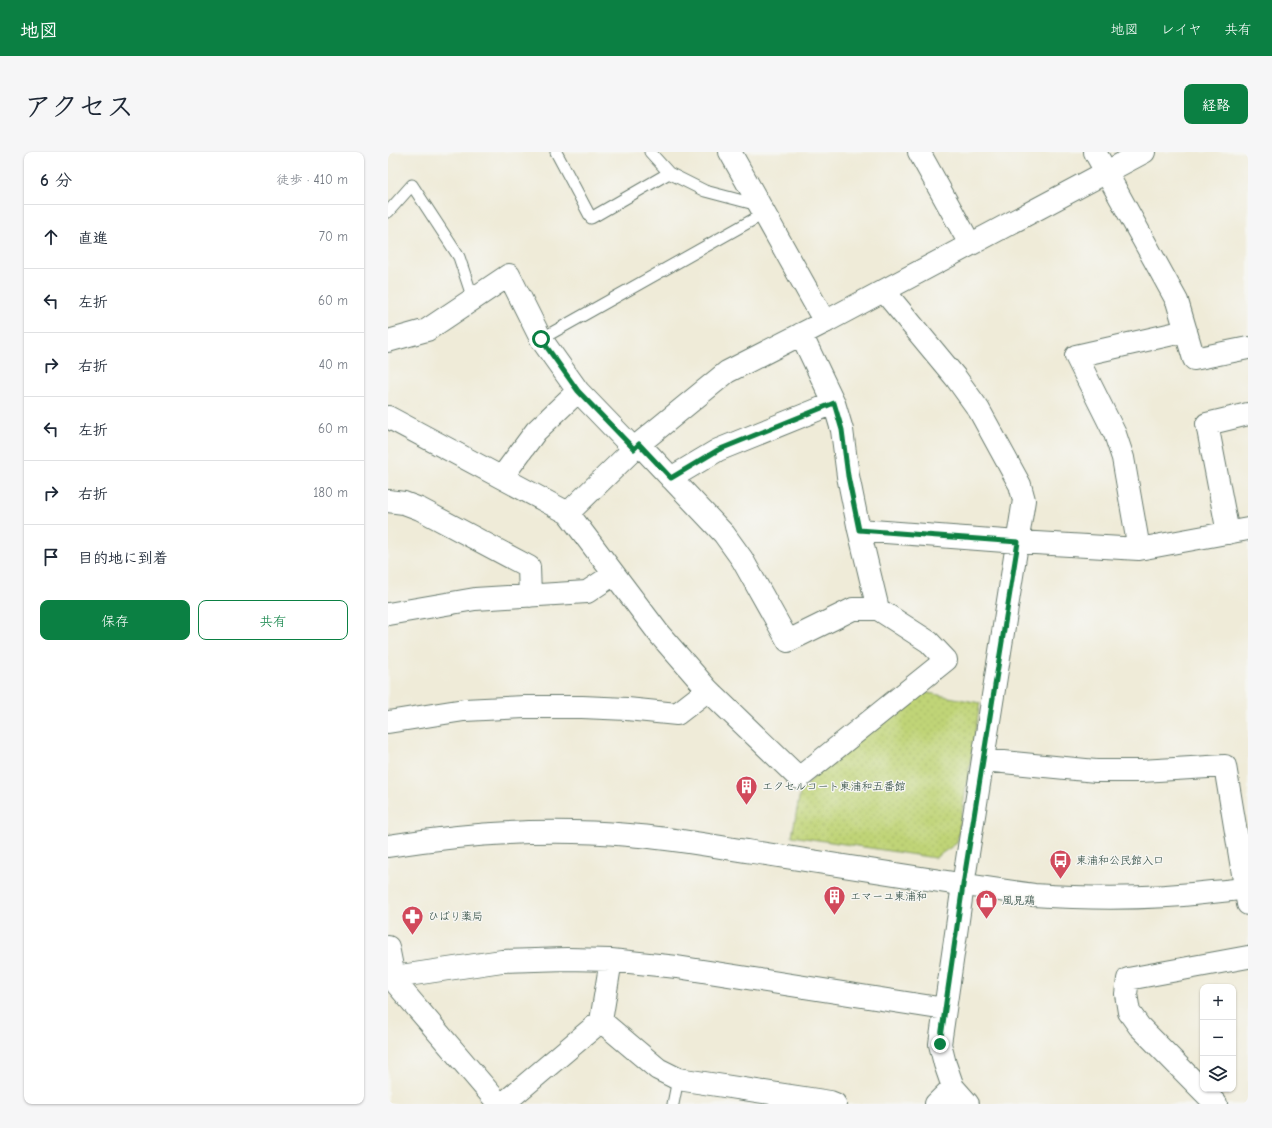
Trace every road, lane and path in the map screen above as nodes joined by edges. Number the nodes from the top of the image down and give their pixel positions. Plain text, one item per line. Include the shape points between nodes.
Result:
1 (556, 152) edge
2 (650, 152) edge
3 (730, 152) edge
4 (919, 152) edge
5 (1095, 152) edge
6 (1144, 152) edge
7 (1106, 172) junction
8 (669, 173) junction
9 (763, 209) junction
10 (388, 212) edge
11 (970, 244) junction
12 (884, 291) junction
13 (473, 299) junction
14 (825, 322) junction
15 (1186, 331) junction
16 (802, 334) junction
17 (541, 339) junction
18 (388, 341) edge
19 (1248, 348) edge
20 (578, 391) junction
21 (834, 403) junction
22 (1248, 414) edge
23 (388, 417) edge
24 (636, 447) junction
25 (502, 477) junction
26 (671, 478) junction
27 (388, 501) edge
28 (568, 513) junction
29 (859, 530) junction
30 (1238, 531) edge
31 (1018, 542) junction
32 (1139, 548) junction
33 (614, 574) junction
34 (530, 596) junction
35 (878, 609) junction
36 (388, 614) edge
37 (708, 690) junction
38 (388, 722) edge
39 (983, 760) junction
40 (388, 846) edge
41 (963, 885) junction
42 (1247, 893) edge
43 (388, 947) edge
44 (1248, 957) edge
45 (610, 960) junction
46 (394, 977) junction
47 (945, 1009) junction
48 (601, 1021) junction
49 (678, 1080) junction
50 (953, 1087) junction
51 (499, 1104) edge
52 (503, 1104) edge
53 (672, 1104) edge
54 (835, 1104) edge
55 (936, 1104) edge
56 (968, 1104) edge
57 (1216, 1104) edge

1 - 8 lane via 591,218
2 - 8 lane
3 - 9 street
4 - 11 street
5 - 7 street
6 - 7 street
7 - 11 street
7 - 15 street via 1177,301
8 - 9 lane via 705,191
9 - 14 street
9 - 17 lane
10 - 13 lane via 412,185 458,257
11 - 12 street
12 - 14 street
12 - 31 street via 979,410 1020,485 1024,500
13 - 17 street via 509,276
13 - 18 street via 427,330
14 - 16 street
15 - 19 street via 1194,359
15 - 32 street via 1076,356 1115,434 1123,458
16 - 21 street
16 - 24 street via 727,372
17 - 20 street
20 - 24 street
20 - 25 street via 536,431
21 - 26 street via 718,450
21 - 29 street via 842,430
22 - 30 street via 1207,424
23 - 25 street
24 - 26 street
24 - 28 street
25 - 28 street
26 - 35 street via 724,534 742,559 788,641 853,609
27 - 34 street via 420,509 529,567
28 - 33 street
29 - 31 street
29 - 35 street
30 - 32 street
31 - 32 street
31 - 39 street
33 - 34 street via 587,592
33 - 37 street via 660,635
34 - 36 street via 475,599
35 - 37 street via 929,642 946,660 799,778
37 - 38 street via 677,714 627,709 525,707 464,710
39 - 41 street
39 - 42 street via 1096,771 1225,766
40 - 41 street via 532,831 631,835
41 - 42 street via 1034,895 1082,898
41 - 47 street
43 - 46 street
44 - 57 street via 1128,979 1126,994 1129,1012 1139,1026
45 - 46 street via 502,961
45 - 47 street via 677,967
45 - 48 street
46 - 51 street via 395,982
47 - 50 street via 940,1044
48 - 49 street via 658,1069
48 - 52 street
49 - 53 lane
49 - 54 street
50 - 55 street
50 - 56 street

